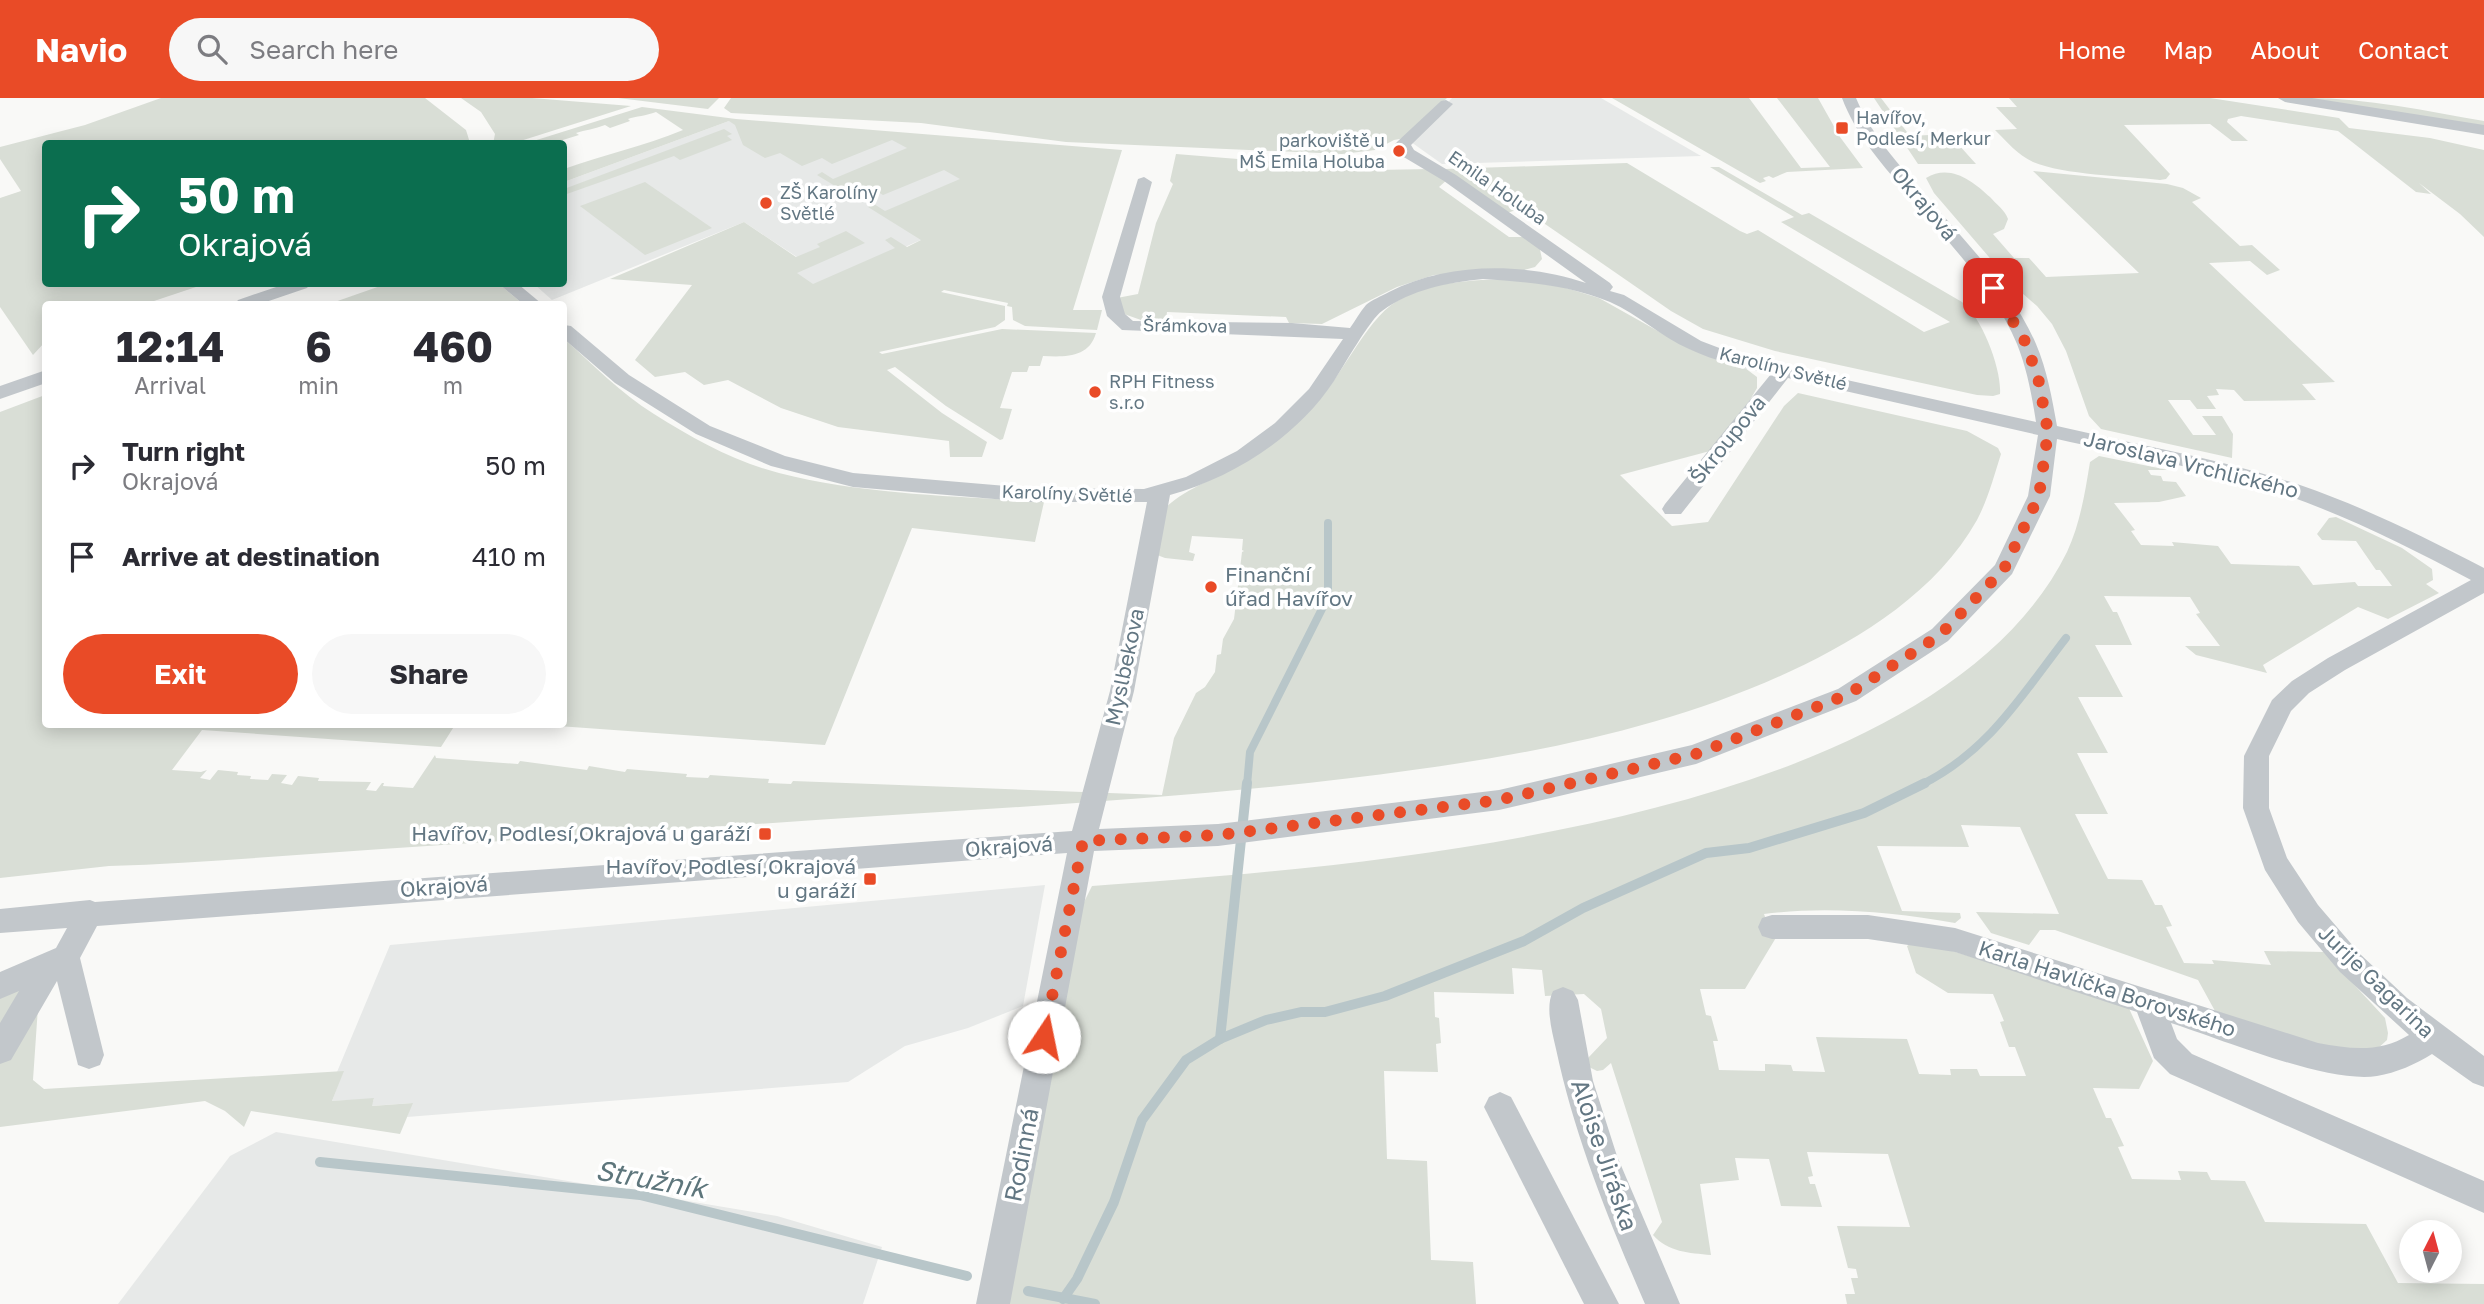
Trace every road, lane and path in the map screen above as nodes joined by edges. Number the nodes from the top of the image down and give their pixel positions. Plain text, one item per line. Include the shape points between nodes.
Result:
1 (1849, 98) edge
2 (2286, 98) edge
3 (2364, 98) edge
4 (1446, 104) dead end
5 (2484, 118) edge
6 (2484, 130) edge
7 (1144, 182) dead end
8 (1550, 250) junction
9 (1532, 276) junction
10 (292, 287) edge
11 (512, 287) edge
12 (1618, 299) junction
13 (253, 301) edge
14 (529, 301) edge
15 (567, 333) edge
16 (1356, 334) junction
17 (1784, 372) junction
18 (42, 377) edge
19 (0, 393) edge
20 (2048, 432) junction
21 (1160, 492) junction
22 (1673, 509) dead end
23 (2484, 577) edge
24 (2484, 583) edge
25 (1083, 841) junction
26 (90, 912) junction
27 (0, 921) edge
28 (1772, 927) dead end
29 (59, 961) junction
30 (0, 986) edge
31 (1563, 1000) dead end
32 (2148, 1002) junction
33 (2432, 1037) junction
34 (0, 1051) edge
35 (89, 1055) dead end
36 (2484, 1073) edge
37 (1500, 1107) dead end
38 (2484, 1197) edge
39 (993, 1304) edge
40 (1602, 1304) edge
41 (1663, 1304) edge

1 - 20 street, Okrajová via 1880,150 2003,303 2026,343
2 - 6 street
3 - 5 street
4 - 8 street, Emila Holuba via 1403,144 1407,153
7 - 16 street, Šrámkova via 1111,297 1116,316 1128,326
8 - 9 street via 1544,269
8 - 12 street, Emila Holuba
9 - 12 street, Karolíny Světlé
9 - 16 street, Karolíny Světlé via 1483,274 1413,287 1373,308
10 - 13 street
11 - 14 street
12 - 17 street, Karolíny Světlé via 1694,345
15 - 21 street, Karolíny Světlé via 622,379 703,430 778,461 853,480 1030,495 1144,496
16 - 21 street, Karolíny Světlé via 1316,393 1282,427 1244,455 1193,482
17 - 20 street, Karolíny Světlé
17 - 22 street, Škroupova
18 - 19 street
20 - 23 street, Jaroslava Vrchlického via 2301,491 2375,521
20 - 25 street, Okrajová via 2039,496 2004,569 1940,635 1847,695 1696,754 1499,800 1219,835
21 - 25 street, Myslbekova via 1122,691
24 - 33 street, Jurije Gagarina via 2300,689 2282,705 2258,746 2252,785 2257,818 2270,848 2318,928
25 - 26 street, Okrajová
25 - 39 street, Rodinná
26 - 27 street, Okrajová
26 - 29 street
28 - 32 street, Karla Havlíčka Borovského via 1847,926 1930,934
29 - 30 street
29 - 34 street
29 - 35 street
31 - 41 street, Aloise Jiráska via 1585,1110 1621,1212
32 - 33 street, Karla Havlíčka Borovského via 2318,1057 2351,1063 2379,1064
32 - 38 street via 2165,1048 2181,1065
33 - 36 street, Jurije Gagarina
37 - 40 street

